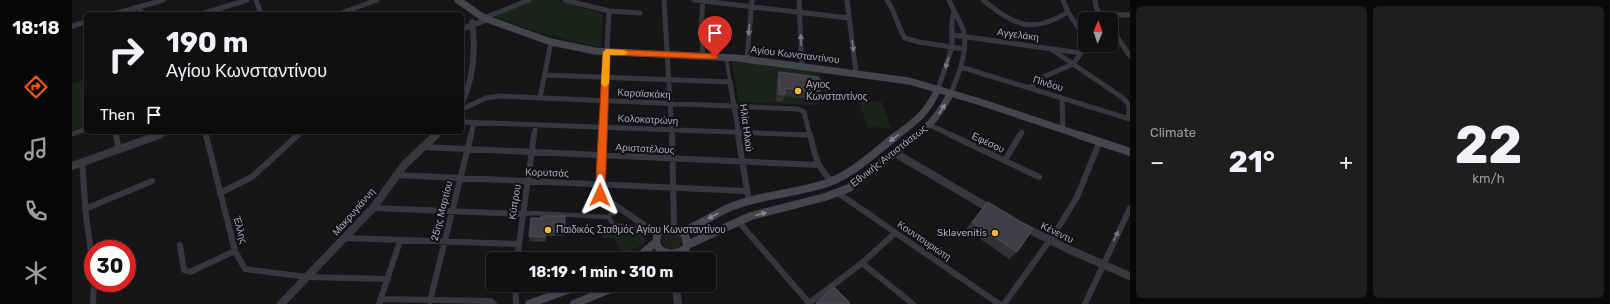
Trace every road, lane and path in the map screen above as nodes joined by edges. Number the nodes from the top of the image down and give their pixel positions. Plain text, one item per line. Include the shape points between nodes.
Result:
1 (163, 0) edge
2 (247, 0) edge
3 (256, 0) edge
4 (377, 0) edge
5 (458, 0) edge
6 (529, 0) edge
7 (565, 0) edge
8 (664, 0) edge
9 (694, 0) edge
10 (702, 0) edge
11 (752, 0) edge
12 (799, 0) edge
13 (847, 0) edge
14 (887, 0) edge
15 (948, 0) edge
16 (983, 0) edge
17 (1063, 0) edge
18 (1095, 0) edge
19 (140, 6) junction
20 (751, 7) junction
21 (120, 12) edge
22 (141, 12) edge
23 (208, 12) edge
24 (260, 12) edge
25 (347, 12) edge
26 (609, 12) junction
27 (954, 12) junction
28 (1068, 12) junction
29 (1098, 12) edge
30 (640, 13) dead end
31 (800, 13) junction
32 (1118, 15) edge
33 (1130, 15) edge
34 (486, 18) junction
35 (849, 18) junction
36 (84, 23) edge
37 (472, 24) junction
38 (72, 26) edge
39 (464, 26) edge
40 (1078, 27) edge
41 (953, 35) junction
42 (964, 36) junction
43 (1118, 39) edge
44 (551, 42) junction
45 (952, 47) junction
46 (1050, 48) junction
47 (964, 49) junction
48 (606, 52) junction
49 (1081, 53) joint
50 (668, 55) junction
51 (703, 56) junction
52 (1130, 56) edge
53 (726, 57) junction
54 (747, 59) junction
55 (1073, 64) junction
56 (802, 66) junction
57 (961, 67) junction
58 (856, 73) junction
59 (544, 75) junction
60 (606, 77) junction
61 (669, 80) junction
62 (730, 82) junction
63 (1031, 88) junction
64 (938, 89) junction
65 (951, 93) junction
66 (540, 98) junction
67 (1062, 98) junction
68 (464, 99) edge
69 (604, 101) junction
70 (670, 104) junction
71 (733, 107) junction
72 (464, 108) edge
73 (1130, 118) edge
74 (464, 122) edge
75 (474, 122) junction
76 (536, 124) junction
77 (930, 125) junction
78 (602, 127) junction
79 (1063, 129) junction
80 (84, 130) edge
81 (671, 130) junction
82 (1022, 132) dead end
83 (737, 133) junction
84 (72, 134) edge
85 (115, 134) edge
86 (162, 134) edge
87 (205, 134) edge
88 (299, 134) edge
89 (437, 134) edge
90 (810, 135) junction
91 (1100, 141) junction
92 (423, 147) junction
93 (119, 150) junction
94 (467, 150) junction
95 (532, 152) junction
96 (1130, 152) edge
97 (896, 153) junction
98 (602, 155) junction
99 (673, 159) junction
100 (1004, 160) junction
101 (82, 162) junction
102 (742, 162) junction
103 (818, 165) junction
104 (72, 166) edge
105 (396, 175) junction
106 (1039, 177) dead end
107 (459, 179) junction
108 (152, 181) dead end
109 (832, 181) junction
110 (528, 182) junction
111 (600, 184) junction
112 (674, 188) junction
113 (747, 191) junction
114 (220, 193) junction
115 (838, 193) junction
116 (749, 202) junction
117 (85, 208) junction
118 (373, 208) junction
119 (618, 208) junction
120 (1130, 208) edge
121 (451, 211) junction
122 (997, 213) edge
123 (523, 214) junction
124 (608, 217) junction
125 (738, 221) junction
126 (1018, 224) edge
127 (674, 227) junction
128 (636, 228) dead end
129 (682, 232) junction
130 (895, 233) junction
131 (345, 238) junction
132 (656, 238) junction
133 (89, 240) edge
134 (1049, 240) junction
135 (400, 241) junction
136 (444, 242) junction
137 (518, 244) junction
138 (180, 245) dead end
139 (687, 245) junction
140 (235, 251) junction
141 (517, 252) edge
142 (643, 252) edge
143 (663, 252) edge
144 (680, 252) edge
145 (862, 263) junction
146 (1102, 264) junction
147 (1130, 276) edge
148 (307, 277) junction
149 (388, 279) junction
150 (94, 292) edge
151 (515, 292) edge
152 (562, 292) edge
153 (603, 292) edge
154 (677, 292) edge
155 (380, 302) edge
156 (429, 303) edge
157 (93, 304) edge
158 (281, 304) edge
159 (494, 304) edge
160 (516, 304) edge
161 (529, 304) edge
162 (574, 304) edge
163 (678, 304) edge
164 (809, 304) edge
165 (913, 304) edge
166 (999, 304) edge
167 (1004, 304) edge
168 (1085, 304) edge

1 - 19 street
2 - 23 street
3 - 24 street
4 - 25 street
5 - 34 main road, Αγίου Κωνσταντίνου
6 - 34 street
7 - 26 street
8 - 50 street
9 - 10 street
10 - 20 street
10 - 51 street
11 - 20 street
12 - 31 street
13 - 35 street
14 - 45 street via 894,10 903,36 915,41
15 - 27 street, Εθνικής Αντιστάσεως
16 - 28 street via 1008,19 1022,24 1043,24
17 - 28 street
18 - 29 street
19 - 21 street
19 - 22 street
20 - 31 street
20 -> 54 street
26 - 30 street
26 - 48 street
27 - 41 street, Εθνικής Αντιστάσεως via 950,18
27 - 42 street, Εθνικής Αντιστάσεως
28 - 40 street
31 - 35 street
56 -> 31 street
32 - 33 street
34 - 37 street
34 - 44 main road, Αγίου Κωνσταντίνου
35 -> 58 street
36 - 38 street
37 - 39 street
37 - 68 street via 472,77
41 - 42 street, Αγγελάκη
41 - 45 street, Εθνικής Αντιστάσεως
42 - 46 street, Αγγελάκη
42 - 47 street, Εθνικής Αντιστάσεως
43 - 52 street
44 - 48 main road, Αγίου Κωνσταντίνου
44 - 59 street
45 - 47 street
45 -> 64 street, Εθνικής Αντιστάσεως
46 - 49 street, Αγγελάκη
46 - 55 street
47 - 57 street, Εθνικής Αντιστάσεως
48 - 50 main road, Αγίου Κωνσταντίνου
48 - 60 street
49 - 55 street
50 - 51 main road, Αγίου Κωνσταντίνου
50 - 61 street
51 - 53 main road, Αγίου Κωνσταντίνου
53 - 54 main road, Αγίου Κωνσταντίνου
53 - 62 street, Ηλία Ηλιού
54 - 56 main road, Αγίου Κωνσταντίνου
55 - 63 street via 1036,80
55 - 73 street via 1123,98 1129,104
56 - 58 main road, Αγίου Κωνσταντίνου
57 - 63 street, Πίνδου
57 - 65 street, Εθνικής Αντιστάσεως
58 - 64 main road, Αγίου Κωνσταντίνου via 909,81
59 - 60 street
59 - 66 street
60 - 61 street
60 - 69 street
61 - 62 street
61 - 70 street
62 - 71 street, Ηλία Ηλιού
63 - 67 street, Πίνδου
64 - 65 main road, Αγίου Κωνσταντίνου
64 -> 109 main road, Εθνικής Αντιστάσεως via 920,118 859,165
77 -> 65 main road, Εθνικής Αντιστάσεως
65 - 79 main road, Αγίου Κωνσταντίνου
66 - 69 street, Καραϊσκάκη
66 - 72 street, Καραϊσκάκη via 493,96
67 - 73 street, Πίνδου
67 - 79 street
69 - 70 street, Καραϊσκάκη
69 - 78 street
70 - 71 street, Καραϊσκάκη
70 - 81 street
71 - 83 street, Ηλία Ηλιού
71 - 90 street, Καραϊσκάκη via 798,109 804,112
74 - 75 street, Κολοκοτρώνη
75 - 76 street, Κολοκοτρώνη
75 - 94 street, 25ης Μαρτίου
76 - 78 street, Κολοκοτρώνη
76 - 95 street, Κύπρου
77 - 97 main road, Εθνικής Αντιστάσεως
77 - 100 street, Εφέσου
78 - 81 street, Κολοκοτρώνη
78 - 98 street
79 - 91 main road, Αγίου Κωνσταντίνου
80 - 84 street
81 - 83 street, Κολοκοτρώνη
81 - 99 street
82 - 100 street
83 - 90 street, Κολοκοτρώνη
83 - 102 street, Ηλία Ηλιού
85 - 93 street
86 - 93 street
87 - 114 street, Έλλης
88 - 114 street via 252,177
89 - 92 street, Μακρυγιάννη
90 - 103 street
91 - 96 main road, Αγίου Κωνσταντίνου
91 - 134 street via 1077,197
92 - 94 street, Αριστοτέλους
92 - 105 street, Μακρυγιάννη
93 - 101 street
94 - 95 street, Αριστοτέλους
94 - 107 street, 25ης Μαρτίου
95 - 98 street, Αριστοτέλους
95 - 110 street, Κύπρου
97 - 115 main road, Εθνικής Αντιστάσεως via 860,181
97 - 122 street
98 - 99 street, Αριστοτέλους
98 - 111 street
99 - 102 street, Αριστοτέλους
99 - 112 street
100 - 106 street, Εφέσου
101 - 104 street
101 - 117 street
102 - 103 street, Αριστοτέλους
102 - 113 street, Ηλία Ηλιού
103 - 109 street
105 - 107 street, Κορυτσάς
105 - 118 street, Μακρυγιάννη
107 - 110 street, Κορυτσάς
107 - 121 street, 25ης Μαρτίου
108 - 117 street
109 - 116 main road, Εθνικής Αντιστάσεως via 801,191
110 - 111 street, Κορυτσάς
110 - 123 street, Κύπρου
111 - 112 street, Κορυτσάς
111 - 119 street via 600,195
112 - 113 street, Κορυτσάς
112 - 127 street
113 - 116 street, Ηλία Ηλιού
114 - 140 street, Έλλης
125 -> 115 main road, Εθνικής Αντιστάσεως
115 - 130 street, Κουντουριώτη
116 -> 129 main road, Εθνικής Αντιστάσεως via 726,209
117 - 133 street
118 - 121 street
118 - 131 street, Μακρυγιάννη
119 - 124 street
119 - 132 street
146 -> 120 street
121 - 123 street
121 - 136 street, 25ης Μαρτίου
123 - 124 street
123 - 137 street, Κύπρου
124 - 128 street via 614,225
125 - 139 main road, Εθνικής Αντιστάσεως
125 - 164 street
126 - 134 street, Κένεντυ
127 - 129 main road
127 - 132 main road via 666,227
129 - 139 main road via 687,239
130 - 145 street
130 - 166 street, Κουντουριώτη
131 - 135 street
131 - 148 street, Μακρυγιάννη
132 - 142 main road
132 - 143 main road
134 - 146 street, Κένεντυ
134 - 167 street
135 - 136 street
135 - 149 street
136 - 137 street
136 - 156 street, 25ης Μαρτίου
137 - 141 street, Κύπρου
138 - 140 street via 184,270 190,272
139 - 144 main road
140 - 148 street, Έλλης via 241,265 247,270
145 - 164 street
145 - 165 street
146 - 147 street, Κένεντυ
146 - 168 street
148 - 149 street
148 - 158 street, Μακρυγιάννη
149 - 155 street
150 - 157 street
151 - 160 street
152 - 161 main road
153 - 162 main road
154 - 163 street
155 - 156 street
156 - 159 street via 491,301

